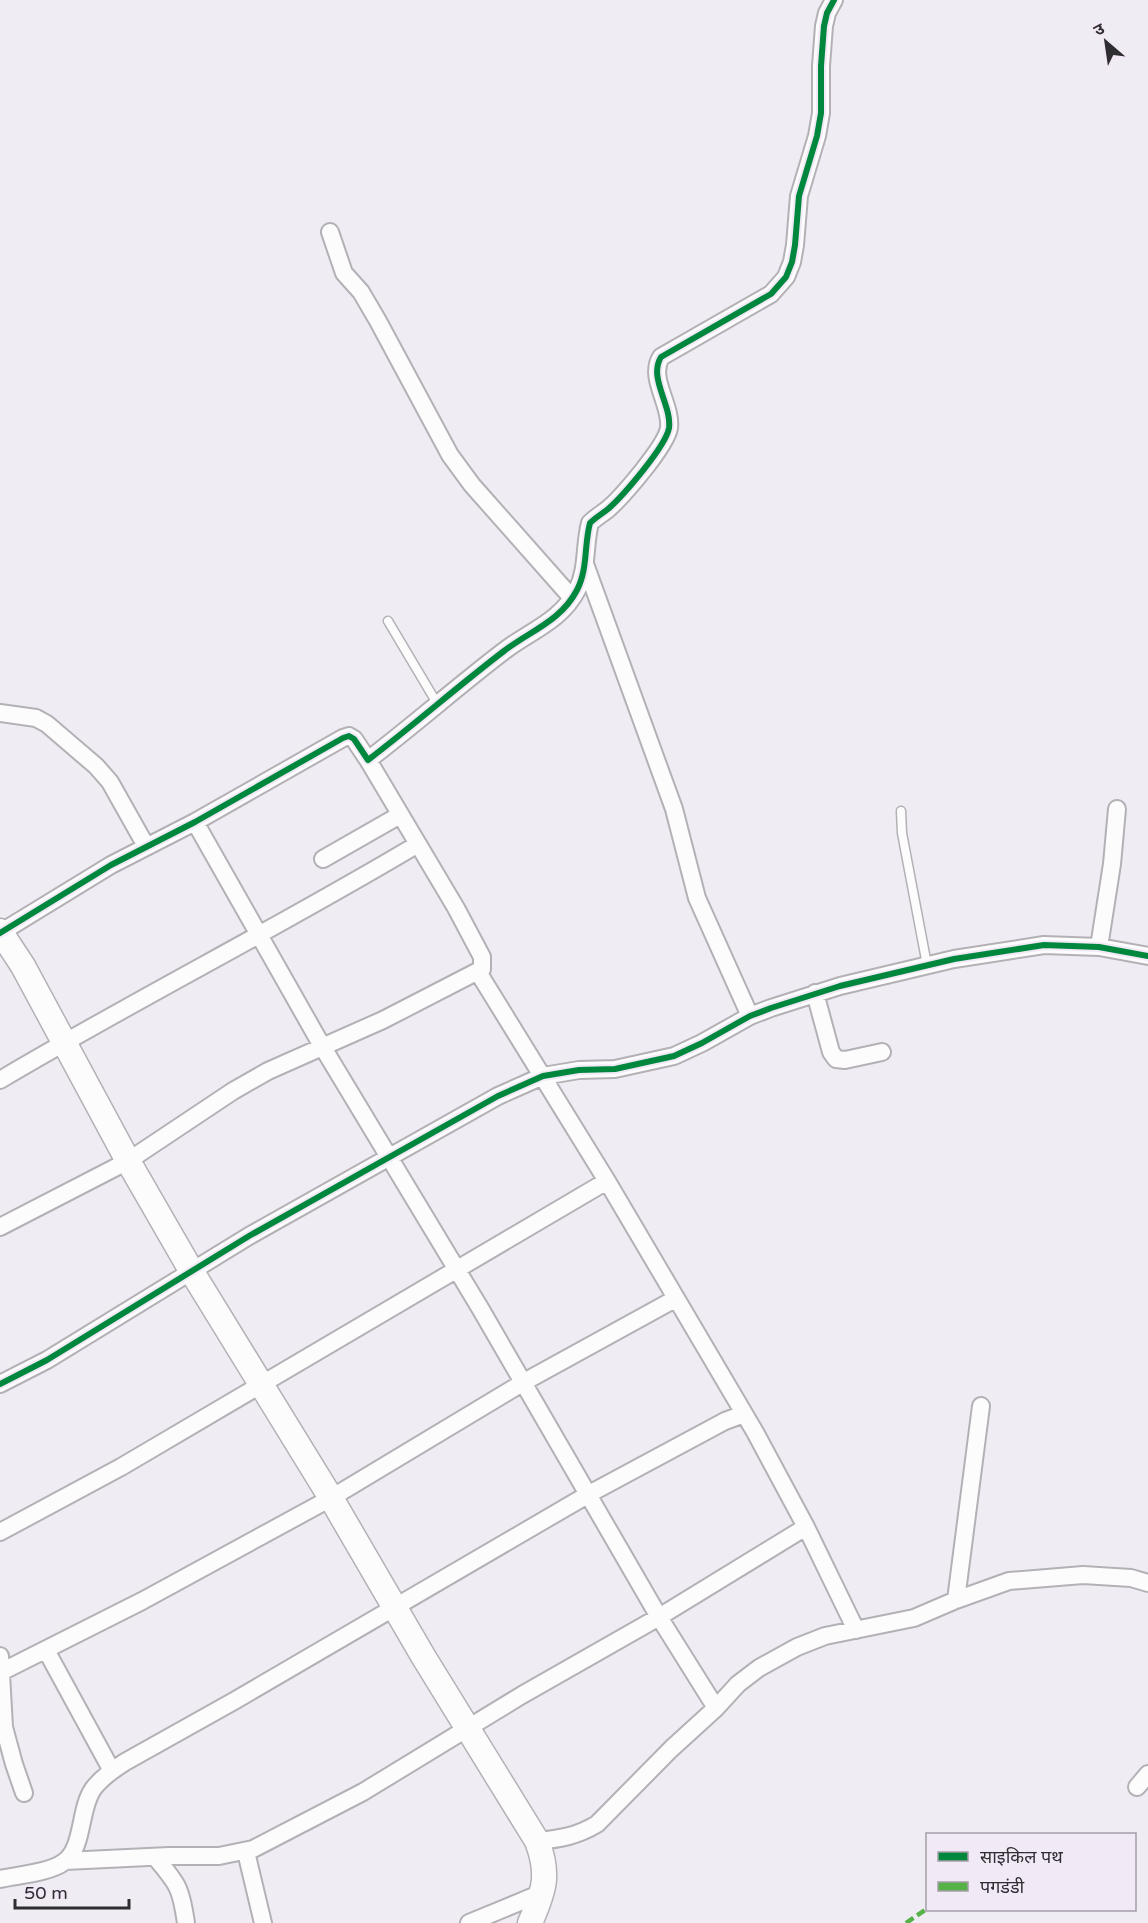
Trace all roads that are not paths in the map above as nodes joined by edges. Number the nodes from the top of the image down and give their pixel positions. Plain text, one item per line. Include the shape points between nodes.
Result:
1 (834, 0) edge
2 (330, 232) dead end
3 (585, 564) junction
4 (572, 598) junction
5 (387, 621) dead end
6 (438, 705) junction
7 (0, 713) edge
8 (368, 760) junction
9 (1117, 809) dead end
10 (901, 811) dead end
11 (400, 815) junction
12 (195, 822) junction
13 (418, 844) junction
14 (146, 846) junction
15 (323, 859) dead end
16 (0, 932) edge
17 (260, 935) junction
18 (1099, 947) junction
19 (1148, 957) edge
20 (927, 965) junction
21 (478, 972) junction
22 (815, 993) junction
23 (750, 1016) junction
24 (63, 1042) junction
25 (322, 1046) junction
26 (882, 1052) dead end
27 (543, 1076) junction
28 (0, 1080) edge
29 (389, 1159) junction
30 (128, 1161) junction
31 (608, 1181) junction
32 (0, 1227) edge
33 (457, 1270) junction
34 (192, 1272) junction
35 (675, 1299) junction
36 (524, 1382) junction
37 (0, 1384) edge
38 (261, 1384) junction
39 (981, 1406) dead end
40 (744, 1414) junction
41 (589, 1494) junction
42 (331, 1498) junction
43 (806, 1527) junction
44 (0, 1532) edge
45 (1148, 1583) edge
46 (956, 1600) junction
47 (394, 1609) junction
48 (659, 1617) junction
49 (856, 1630) junction
50 (46, 1650) junction
51 (1, 1664) edge
52 (716, 1708) junction
53 (467, 1729) junction
54 (112, 1771) junction
55 (1148, 1774) edge
56 (1137, 1787) dead end
57 (24, 1793) dead end
58 (537, 1841) junction
59 (246, 1852) junction
60 (155, 1857) junction
61 (65, 1861) junction
62 (0, 1879) edge
63 (544, 1892) junction
64 (186, 1923) edge
65 (262, 1923) edge
66 (469, 1923) edge
67 (530, 1923) edge

1 - 3 street via 824,26 817,136 799,196 795,245 786,276 771,294 661,357 656,369 670,420 669,432 622,495 590,523
2 - 4 street via 344,273 378,321 450,455
3 - 4 street
3 - 23 street via 674,809 698,898
4 - 6 street via 553,620 507,649
5 - 6 lane
6 - 8 street
7 - 14 street via 36,718 47,724 96,766 110,782
8 - 11 street
8 - 12 street via 354,739 343,738
9 - 18 street
10 - 20 lane
11 - 13 street
11 - 15 street
12 - 14 street
12 - 17 street
13 - 17 street
13 - 21 street via 482,957 484,965
14 - 16 street
16 - 24 main road via 23,966
17 - 24 street
17 - 25 street
18 - 19 street
18 - 20 street via 1044,945
20 - 22 street
21 - 25 street
21 - 27 street
22 - 23 street
22 - 26 street via 836,1059
23 - 27 street via 674,1056 615,1069
24 - 28 street
24 - 30 main road
25 - 29 street
25 - 30 street via 233,1091
27 - 29 street via 498,1096
27 - 31 street
29 - 33 street
29 - 34 street
30 - 32 street
30 - 34 main road
31 - 33 street
31 - 35 street
33 - 36 street
33 - 38 street
34 - 37 street
34 - 38 main road
35 - 36 street
35 - 40 street
36 - 41 street
36 - 42 street
38 - 42 main road
38 - 44 street via 121,1467
39 - 46 street
40 - 41 street
40 - 43 street
41 - 47 street
41 - 48 street
42 - 47 main road
42 - 50 street
43 - 48 street
43 - 49 street
45 - 46 street via 1112,1576 1039,1578 1009,1581
46 - 49 street via 914,1617
47 - 53 main road
47 - 54 street
48 - 52 street
48 - 53 street
49 - 52 street via 796,1647 738,1684
50 - 51 street
50 - 54 street
51 - 57 street via 4,1727
52 - 58 street via 597,1824 563,1839
53 - 58 main road
53 - 59 street via 363,1792
54 - 61 street via 88,1798 76,1842
55 - 56 street
58 - 63 main road via 545,1869
59 - 60 street
59 - 65 street
60 - 61 street
60 - 64 street via 181,1893
61 - 62 street
63 - 66 street
63 - 67 main road

